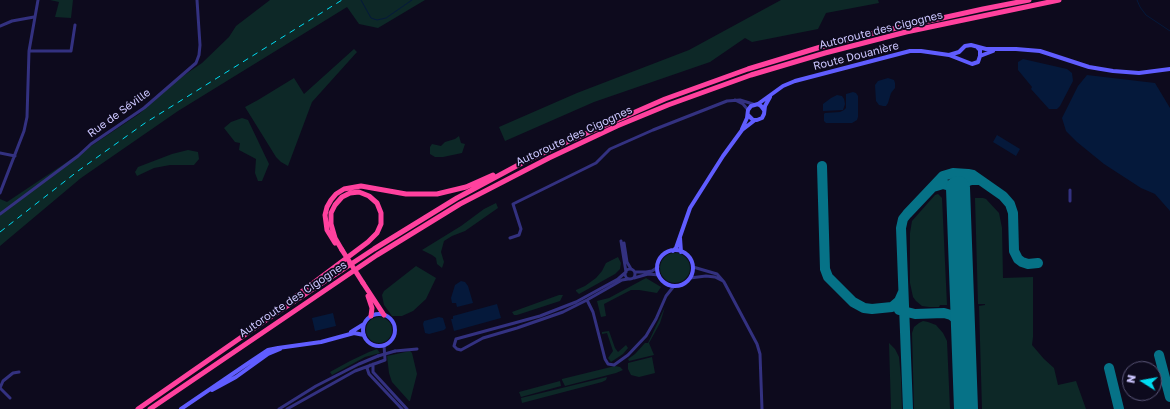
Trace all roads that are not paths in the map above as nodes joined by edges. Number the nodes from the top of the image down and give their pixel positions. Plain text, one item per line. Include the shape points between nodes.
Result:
1 (38, 0) edge
2 (197, 0) edge
3 (1008, 0) edge
4 (1029, 0) edge
5 (1059, 0) edge
6 (983, 9) junction
7 (34, 17) junction
8 (75, 25) dead end
9 (0, 26) edge
10 (978, 48) junction
11 (961, 50) junction
12 (997, 50) junction
13 (29, 51) junction
14 (949, 55) junction
15 (980, 56) junction
16 (962, 60) junction
17 (1170, 69) edge
18 (771, 95) junction
19 (735, 100) junction
20 (756, 104) junction
21 (764, 110) junction
22 (748, 113) junction
23 (755, 120) junction
24 (742, 130) junction
25 (0, 153) edge
26 (15, 156) junction
27 (513, 168) junction
28 (1070, 190) dead end
29 (0, 193) edge
30 (1070, 201) dead end
31 (0, 214) edge
32 (680, 235) junction
33 (510, 238) dead end
34 (341, 251) junction
35 (673, 251) junction
36 (682, 252) junction
37 (658, 267) junction
38 (693, 267) junction
39 (631, 269) junction
40 (626, 272) junction
41 (635, 272) junction
42 (659, 275) junction
43 (634, 278) junction
44 (690, 278) junction
45 (628, 279) junction
46 (724, 282) junction
47 (362, 284) junction
48 (674, 286) junction
49 (587, 300) junction
50 (384, 315) junction
51 (371, 316) junction
52 (269, 318) junction
53 (364, 324) junction
54 (346, 335) junction
55 (364, 335) junction
56 (384, 345) junction
57 (287, 347) junction
58 (417, 349) dead end
59 (250, 362) junction
60 (371, 365) junction
61 (247, 369) junction
62 (18, 372) dead end
63 (0, 388) edge
64 (204, 393) junction
65 (10, 398) dead end
66 (762, 407) edge
67 (400, 408) edge
68 (407, 408) edge
69 (138, 409) edge
70 (150, 409) edge
71 (182, 409) edge
72 (279, 409) edge
73 (287, 409) edge
74 (766, 409) edge

1 - 7 street
2 - 31 street, Rue de Séville via 200,45 196,64 144,108 91,144
3 - 6 highway
4 - 6 highway, Autoroute des Cigognes
5 - 70 highway, Autoroute des Cigognes via 906,32 825,53 737,80 610,129 460,204 377,254
6 - 27 highway, Autoroute des Cigognes via 852,39 748,69 613,120
7 - 9 street
7 - 13 street
8 - 13 street via 71,51
10 - 11 main road via 968,45
10 - 12 main road
10 - 15 main road
11 - 14 main road
11 - 16 main road
12 - 15 main road
12 - 17 main road via 1040,52 1089,67 1113,71 1139,73
13 - 26 street via 27,117
14 - 16 main road, Route Douanière
14 - 18 main road, Route Douanière via 921,51 905,52 795,81
15 - 16 main road via 978,62 972,64
18 - 20 main road, Route Douanière
18 - 21 main road
19 - 20 street
19 - 22 street via 743,104
19 - 33 street via 695,113 612,148 596,163 513,204 521,229 519,235
20 - 21 main road
20 - 22 main road via 750,106
21 - 23 main road via 763,116
22 - 23 main road via 751,119
22 - 24 main road
23 - 24 main road
24 - 32 main road via 692,205
25 - 26 street
26 - 29 street
27 - 34 highway via 466,187 437,194 406,194 361,186 344,189 329,202 325,215 327,230
27 - 52 highway, Autoroute des Cigognes via 457,198 380,245
28 - 30 street
32 - 35 main road
32 - 36 main road
34 - 47 highway, bridge
34 - 52 highway via 331,224 331,214 335,205 350,193 359,192 369,196 378,203 382,215 377,233
35 - 36 main road
35 - 37 main road via 664,254
36 - 38 main road via 688,256
37 - 41 street via 652,271
37 - 42 main road
38 - 44 main road
38 - 46 street via 717,274
39 - 40 street
39 - 40 street via 622,242
39 - 41 street
40 - 45 street
40 - 49 street via 576,302 540,316 456,339 454,346 461,350 483,338 536,322
41 - 43 street
42 - 43 street via 648,274
42 - 48 main road via 664,282
43 - 45 street
44 - 46 street via 716,277
44 - 48 main road via 683,284
45 - 49 street
46 - 66 street via 757,344 760,354
47 - 50 highway
47 - 51 highway via 372,304
48 - 49 street via 646,336 614,365 608,364 605,359 593,312
50 - 51 main road
50 - 56 main road via 393,322 395,330 392,339
51 - 53 main road
52 - 69 highway, Autoroute des Cigognes
53 - 54 main road
53 - 55 main road
54 - 55 main road
54 - 57 main road
55 - 56 main road via 372,344
56 - 60 street via 384,360
57 - 59 main road via 268,350
57 - 61 main road via 268,354
58 - 72 street, bridge via 394,351 359,364
59 - 61 main road
59 - 64 main road
60 - 67 street via 367,368 369,374
60 - 68 street via 373,372
60 - 73 street via 346,375
61 - 64 main road
62 - 63 street via 3,381
63 - 65 street
64 - 71 main road
66 - 74 street

